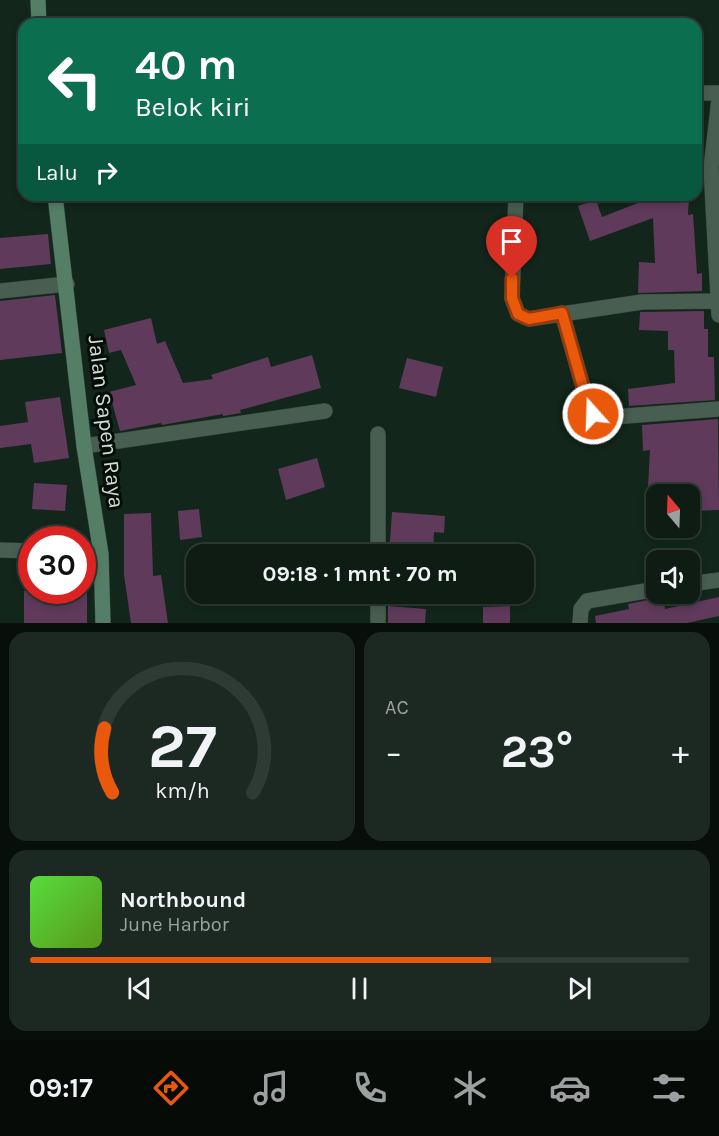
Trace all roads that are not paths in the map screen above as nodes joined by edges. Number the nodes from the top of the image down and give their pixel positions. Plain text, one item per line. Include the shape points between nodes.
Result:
1 (38, 0) edge
2 (39, 18) edge
3 (702, 93) edge
4 (719, 93) edge
5 (719, 99) edge
6 (715, 168) edge
7 (56, 201) edge
8 (516, 201) edge
9 (67, 284) junction
10 (0, 291) edge
11 (718, 308) edge
12 (562, 313) junction
13 (719, 409) edge
14 (325, 411) dead end
15 (378, 434) dead end
16 (84, 446) junction
17 (378, 544) edge
18 (0, 550) edge
19 (18, 551) edge
20 (96, 554) edge
21 (101, 554) junction
22 (719, 580) edge
23 (700, 583) edge
24 (646, 591) edge
25 (378, 604) edge
26 (103, 623) edge
27 (378, 623) edge
28 (580, 623) edge

1 - 2 street
3 - 4 street
5 - 6 street
6 - 11 street
7 - 9 street, Jalan Sapen Raya
8 - 12 street via 512,278 515,307 518,314 529,319
9 - 10 street
9 - 16 street, Jalan Sapen Raya
11 - 12 street via 642,302
12 - 13 street via 589,408 599,418
14 - 16 street
15 - 17 street
16 - 21 street, Jalan Sapen Raya
18 - 19 street
20 - 21 street
21 - 26 street, Jalan Sapen Raya
22 - 23 street
24 - 28 street via 587,601 581,609
25 - 27 street

